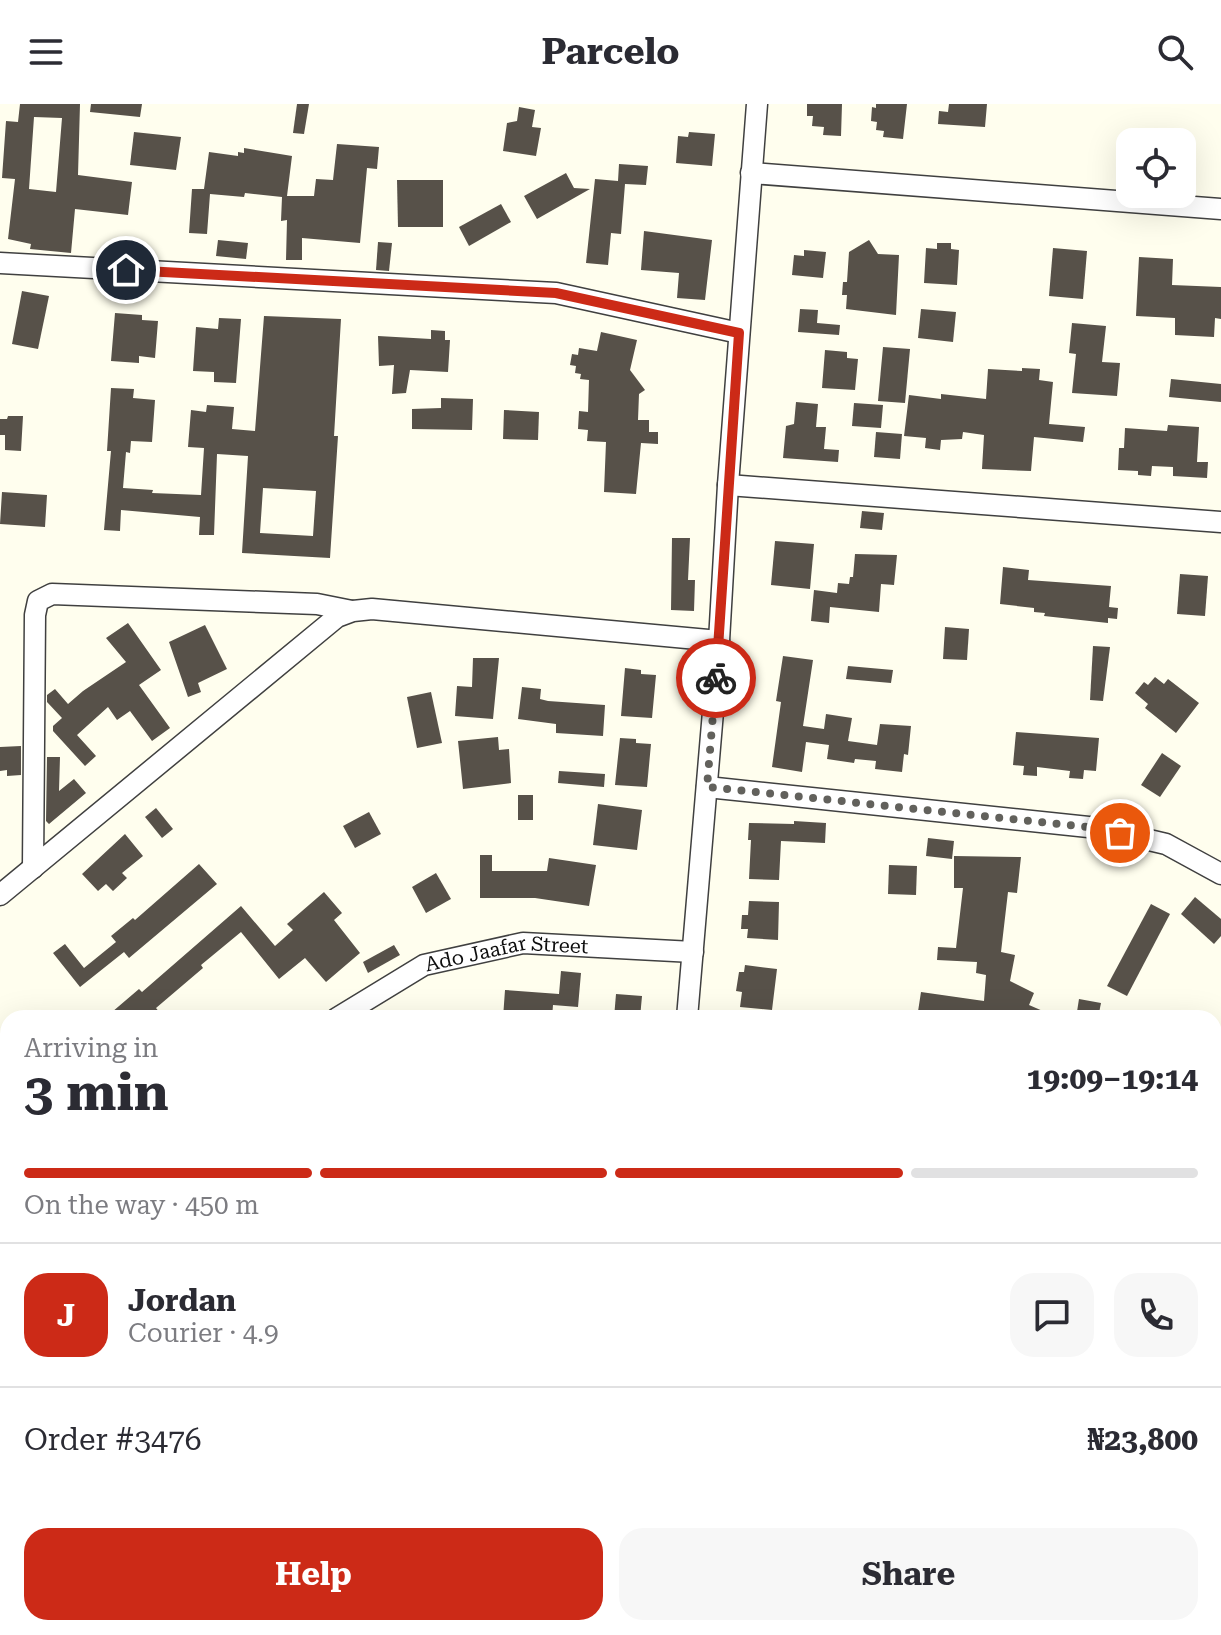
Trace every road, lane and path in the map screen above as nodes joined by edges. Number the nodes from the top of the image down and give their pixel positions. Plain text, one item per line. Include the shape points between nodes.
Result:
1 (757, 104) edge
2 (751, 173) junction
3 (1221, 209) edge
4 (0, 263) edge
5 (739, 333) junction
6 (728, 485) junction
7 (1221, 522) edge
8 (353, 611) junction
9 (719, 641) junction
10 (707, 787) junction
11 (33, 868) junction
12 (1221, 874) edge
13 (0, 895) edge
14 (693, 952) junction
15 (350, 1010) edge
16 (688, 1010) edge

1 - 2 street
2 - 3 street
2 - 5 street
4 - 5 street via 556,293
5 - 6 street
6 - 7 street
6 - 9 street
8 - 9 street
8 - 11 street via 337,617
8 - 11 street via 317,604 52,594 38,601
9 - 10 street
10 - 12 street via 1098,828 1166,844
10 - 14 street
11 - 13 street
14 - 15 street, Ado Jaafar Street via 523,943 424,965
14 - 16 street

